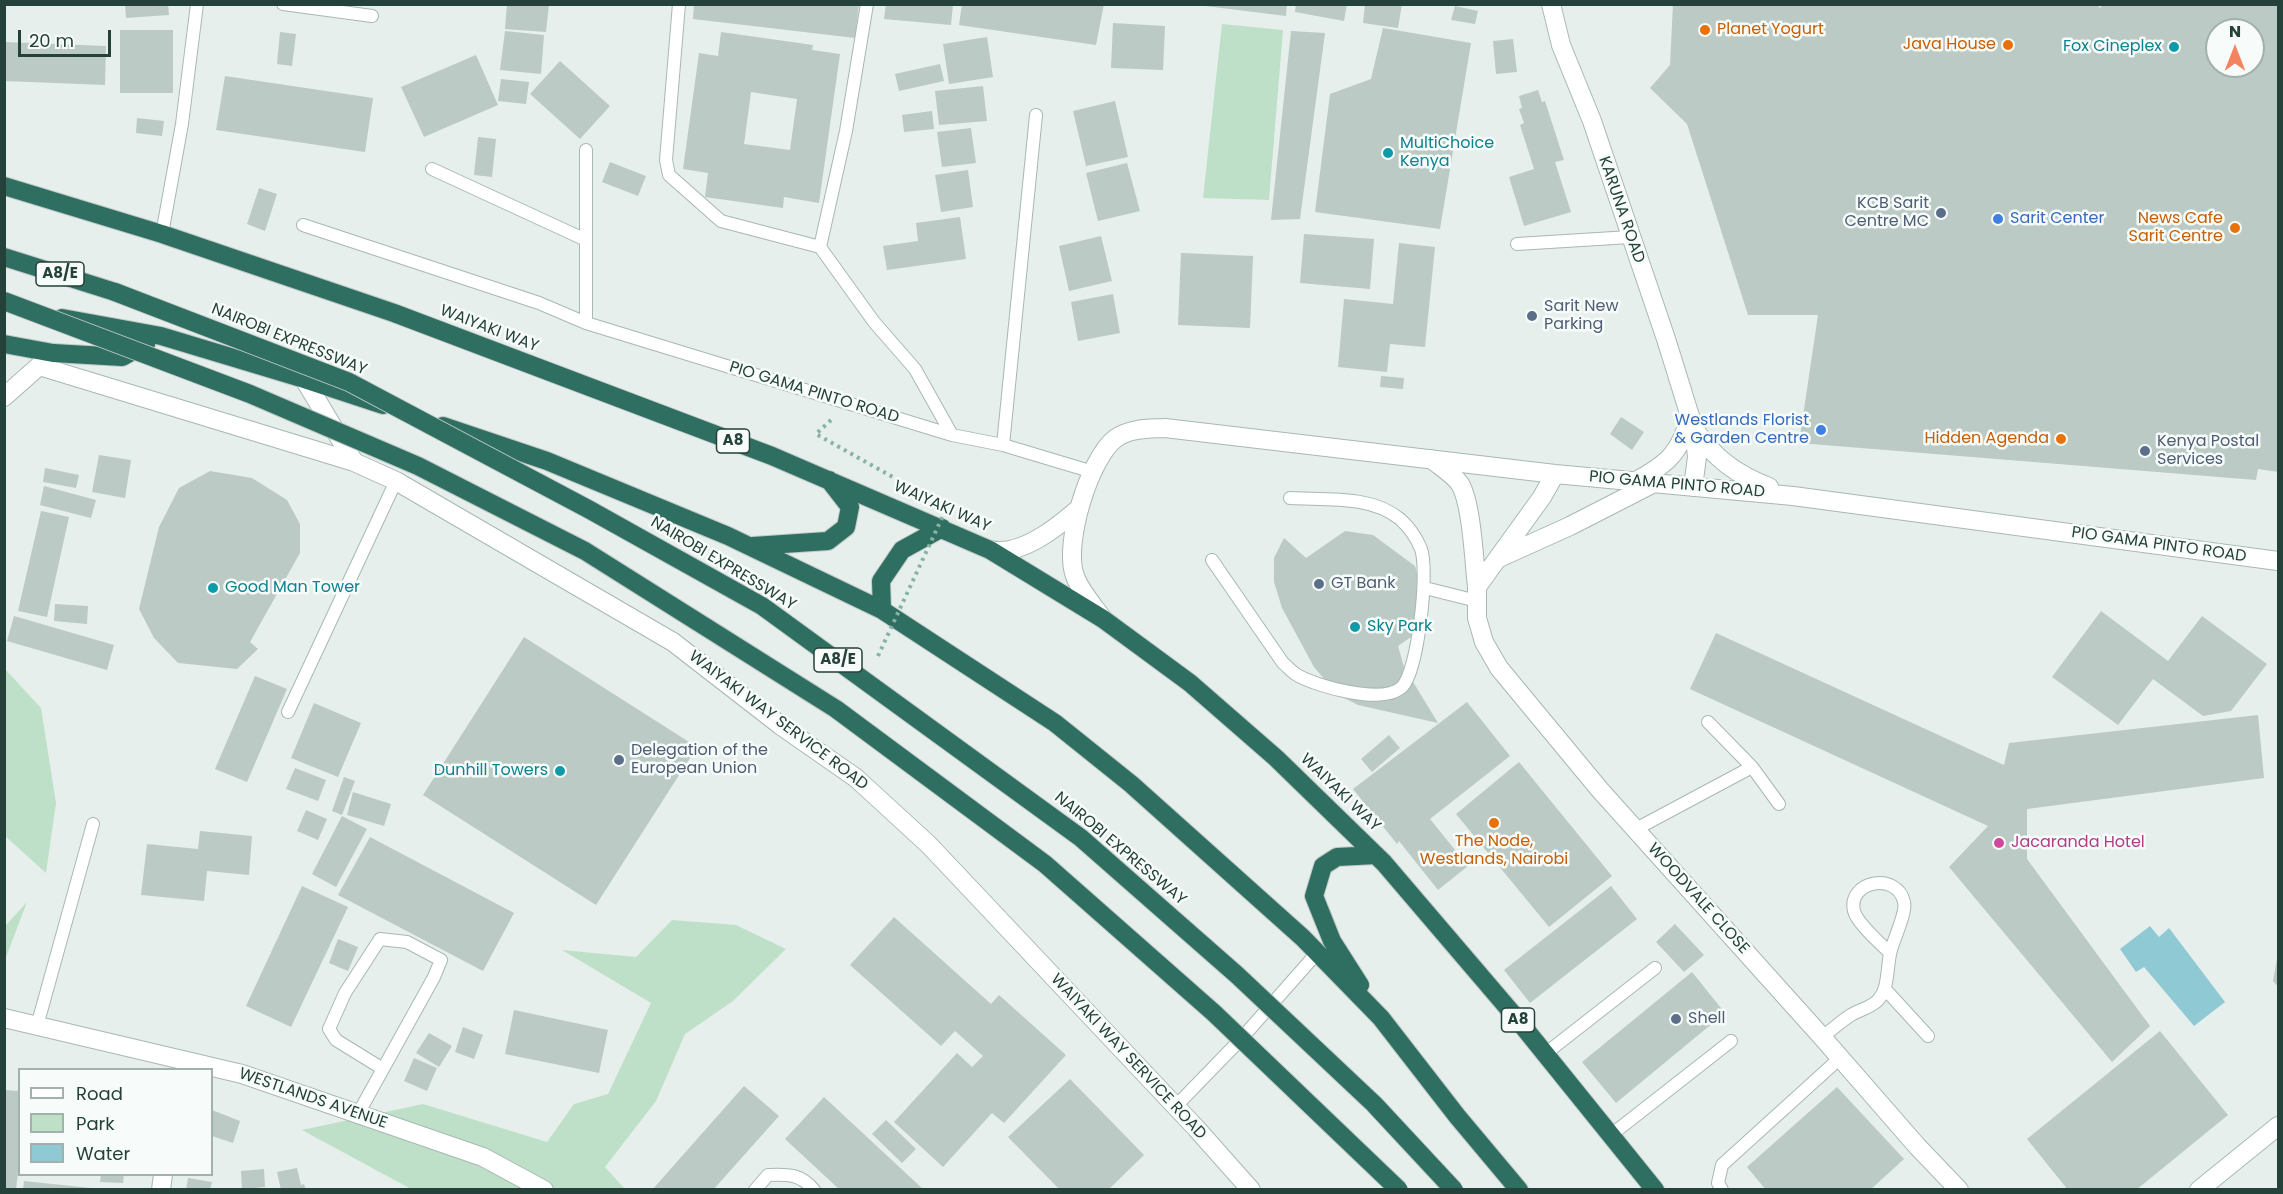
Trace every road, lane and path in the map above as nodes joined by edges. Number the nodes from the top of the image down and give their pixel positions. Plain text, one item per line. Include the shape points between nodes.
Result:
1 (197, 4) edge
2 (283, 4) edge
3 (679, 4) edge
4 (867, 4) edge
5 (1551, 4) edge
6 (372, 16) dead end
7 (1036, 115) dead end
8 (586, 150) dead end
9 (432, 170) dead end
10 (4, 186) edge
11 (303, 225) dead end
12 (162, 234) junction
13 (1630, 237) junction
14 (586, 240) junction
15 (1517, 244) dead end
16 (820, 247) junction
17 (4, 256) edge
18 (4, 301) edge
19 (4, 308) edge
20 (586, 323) junction
21 (161, 336) junction
22 (4, 344) edge
23 (53, 353) junction
24 (39, 366) junction
25 (304, 379) junction
26 (4, 397) edge
27 (1692, 423) junction
28 (816, 434) dead end
29 (952, 435) junction
30 (1003, 445) junction
31 (1431, 459) junction
32 (354, 462) junction
33 (1093, 472) junction
34 (1555, 474) junction
35 (828, 479) junction
36 (396, 481) junction
37 (1634, 482) junction
38 (1654, 483) junction
39 (1693, 487) junction
40 (917, 490) dead end
41 (1793, 496) junction
42 (1290, 498) dead end
43 (937, 501) dead end
44 (1077, 510) junction
45 (942, 528) junction
46 (750, 546) junction
47 (990, 550) junction
48 (1499, 558) junction
49 (1212, 560) dead end
50 (2278, 561) edge
51 (1425, 588) junction
52 (1477, 594) junction
53 (882, 609) junction
54 (1103, 619) junction
55 (878, 656) dead end
56 (288, 712) dead end
57 (1708, 722) dead end
58 (1752, 767) junction
59 (1779, 804) dead end
60 (93, 824) dead end
61 (1636, 829) junction
62 (1376, 855) junction
63 (1317, 953) junction
64 (1890, 953) junction
65 (1655, 968) dead end
66 (1885, 989) junction
67 (1269, 1006) junction
68 (1380, 1017) junction
69 (4, 1018) edge
70 (37, 1026) junction
71 (1928, 1036) dead end
72 (1822, 1037) junction
73 (1241, 1039) junction
74 (1731, 1041) dead end
75 (1545, 1054) junction
76 (1840, 1058) junction
77 (181, 1065) edge
78 (201, 1068) edge
79 (383, 1069) junction
80 (213, 1070) edge
81 (1175, 1107) junction
82 (358, 1114) junction
83 (2277, 1128) edge
84 (1611, 1135) junction
85 (544, 1190) edge
86 (755, 1190) edge
87 (814, 1190) edge
88 (1251, 1190) edge
89 (1399, 1190) edge
90 (1454, 1190) edge
91 (1519, 1190) edge
92 (1655, 1190) edge
93 (1722, 1190) edge
94 (1959, 1190) edge
95 (2199, 1190) edge

1 - 12 lane via 182,124
2 - 6 lane
3 - 16 lane via 666,160 669,175 721,221
4 - 16 lane via 846,131
5 - 13 street, KARUNA ROAD via 1561,45 1592,121
7 - 30 lane
8 - 14 lane
9 - 14 lane
10 - 12 highway, WAIYAKI WAY / A8
11 - 20 lane, PIO GAMA PINTO ROAD via 539,303
12 - 35 highway, WAIYAKI WAY / A8 via 394,313
13 - 15 lane
13 - 27 street, KARUNA ROAD
14 - 20 lane
16 - 29 lane via 874,322 915,369
17 - 67 highway, NAIROBI EXPRESSWAY / A8/E, bridge via 115,292 349,382 762,606 1081,838
18 - 73 highway, A8/E, bridge via 250,394 418,466 585,551 836,709 1046,864
19 - 21 highway
20 - 29 lane, PIO GAMA PINTO ROAD
21 - 23 highway via 122,357
21 - 25 highway
22 - 23 highway
23 - 24 street
24 - 26 street
24 - 32 street, WAIYAKI WAY SERVICE ROAD
25 - 32 street
25 - 46 highway via 547,461
27 - 37 street via 1666,463
27 - 39 street, KARUNA ROAD via 1697,457
27 - 41 street, KARUNA ROAD via 1718,458 1733,470
28 - 40 path
29 - 30 lane, PIO GAMA PINTO ROAD
30 - 33 lane, PIO GAMA PINTO ROAD
31 - 33 street, PIO GAMA PINTO ROAD via 1165,428 1138,429 1116,438
31 - 34 street, PIO GAMA PINTO ROAD
31 - 52 street, WOODVALE CLOSE via 1461,486 1471,532
32 - 36 street, WAIYAKI WAY SERVICE ROAD
33 - 44 street, PIO GAMA PINTO ROAD
34 - 37 street, PIO GAMA PINTO ROAD
34 - 48 street
35 - 45 highway, WAIYAKI WAY / A8
35 - 46 highway via 850,507 846,527 828,541
36 - 56 lane
36 - 81 street, WAIYAKI WAY SERVICE ROAD via 673,642 856,778 929,845
37 - 38 street, PIO GAMA PINTO ROAD
38 - 39 street, PIO GAMA PINTO ROAD
38 - 48 street
39 - 41 street, PIO GAMA PINTO ROAD
41 - 50 street, PIO GAMA PINTO ROAD
42 - 51 lane via 1373,504 1400,519 1421,549
43 - 55 path, bridge via 948,507
44 - 47 street, PIO GAMA PINTO ROAD via 1038,539 1000,552
44 - 54 street, PIO GAMA PINTO ROAD via 1075,576
45 - 47 highway, WAIYAKI WAY / A8
45 - 53 highway via 902,550 881,580
46 - 53 highway
47 - 54 highway, WAIYAKI WAY / A8
48 - 52 street
49 - 51 lane via 1290,669 1314,682 1372,695 1389,694 1402,687 1411,672
51 - 52 lane
52 - 61 street, WOODVALE CLOSE via 1484,642 1499,668
53 - 63 highway via 1055,723 1131,784
54 - 62 highway, WAIYAKI WAY / A8 via 1190,682
57 - 58 lane
58 - 59 lane
58 - 61 lane
60 - 70 lane
61 - 72 street, WOODVALE CLOSE
62 - 68 highway via 1337,857 1323,866 1314,896 1332,941
62 - 75 highway, WAIYAKI WAY / A8
63 - 67 lane
63 - 68 highway
64 - 64 lane via 1905,904 1895,886 1876,882 1860,890 1854,899 1854,912
64 - 66 lane
65 - 75 lane
66 - 71 lane
66 - 72 lane via 1876,1002
67 - 73 lane
67 - 90 highway, NAIROBI EXPRESSWAY / A8/E, bridge via 1374,1104
68 - 91 highway
69 - 70 street, WESTLANDS AVENUE
70 - 77 street, WESTLANDS AVENUE
72 - 76 street, WOODVALE CLOSE
73 - 81 lane
73 - 89 highway, A8/E, bridge
74 - 84 lane
75 - 84 highway, WAIYAKI WAY / A8
76 - 93 lane via 1722,1165 1718,1183
76 - 94 street, WOODVALE CLOSE
77 - 78 street, WESTLANDS AVENUE
79 - 79 lane via 336,1040 329,1029 345,993 380,939 407,942 441,960
79 - 82 lane
80 - 82 street, WESTLANDS AVENUE via 242,1074
81 - 88 street, WAIYAKI WAY SERVICE ROAD
82 - 85 street, WESTLANDS AVENUE via 483,1157
83 - 95 street
84 - 92 highway, WAIYAKI WAY / A8
86 - 87 lane via 768,1175 782,1174 796,1175

